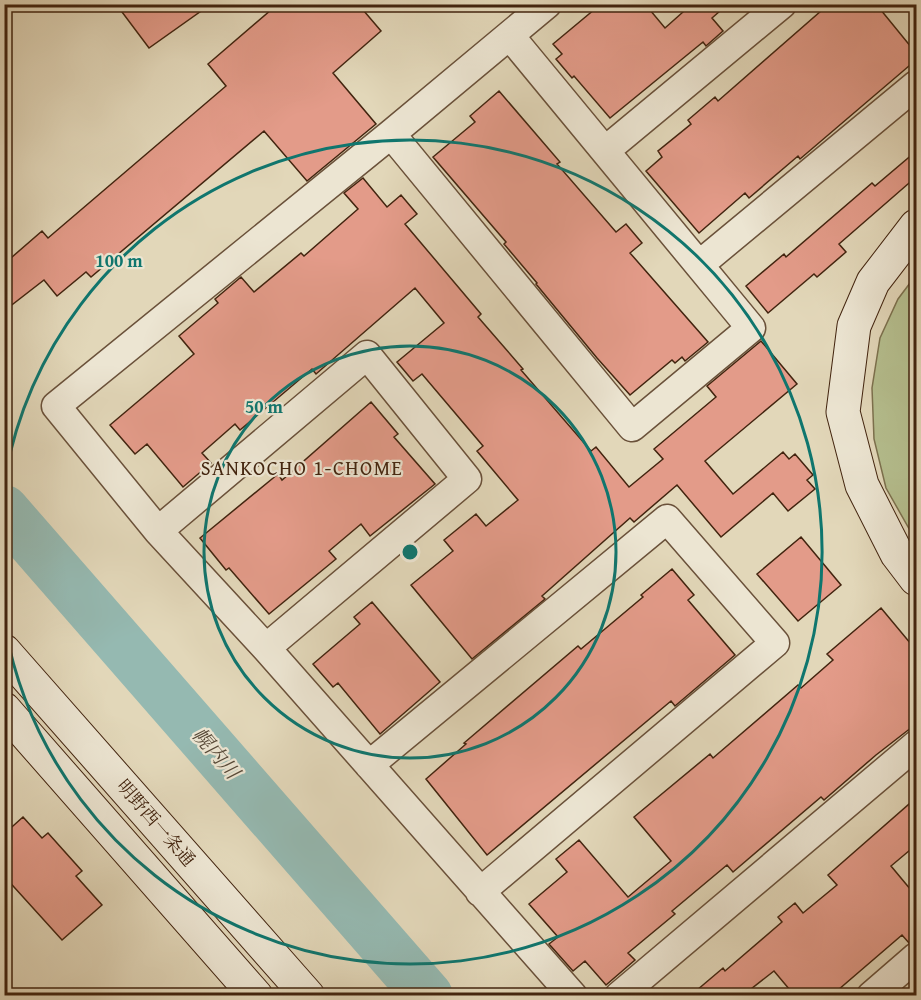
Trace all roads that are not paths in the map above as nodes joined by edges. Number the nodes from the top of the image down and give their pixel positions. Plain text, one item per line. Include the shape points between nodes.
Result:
1 (547, 4) edge
2 (782, 4) edge
3 (510, 36) junction
4 (916, 85) edge
5 (391, 134) junction
6 (606, 150) junction
7 (916, 226) edge
8 (699, 265) junction
9 (158, 531) junction
10 (916, 579) edge
11 (266, 648) junction
12 (4, 651) edge
13 (4, 709) edge
14 (916, 744) edge
15 (369, 765) junction
16 (480, 892) junction
17 (916, 957) edge
18 (256, 996) edge
19 (308, 996) edge
20 (573, 996) edge
21 (619, 996) edge
22 (872, 996) edge

1 - 3 street
2 - 6 street
3 - 5 street
3 - 6 street
4 - 8 street
5 - 8 street via 633,427 752,328
5 - 9 street via 56,405
6 - 8 street
7 - 10 street via 873,282 854,326 843,412 862,485 897,554
9 - 11 street
9 - 11 street via 367,355 467,479
11 - 15 street
12 - 19 street, 明野西一条通
13 - 18 street
14 - 21 street
15 - 16 street
15 - 16 street via 667,519 775,643
16 - 20 street
17 - 22 street

